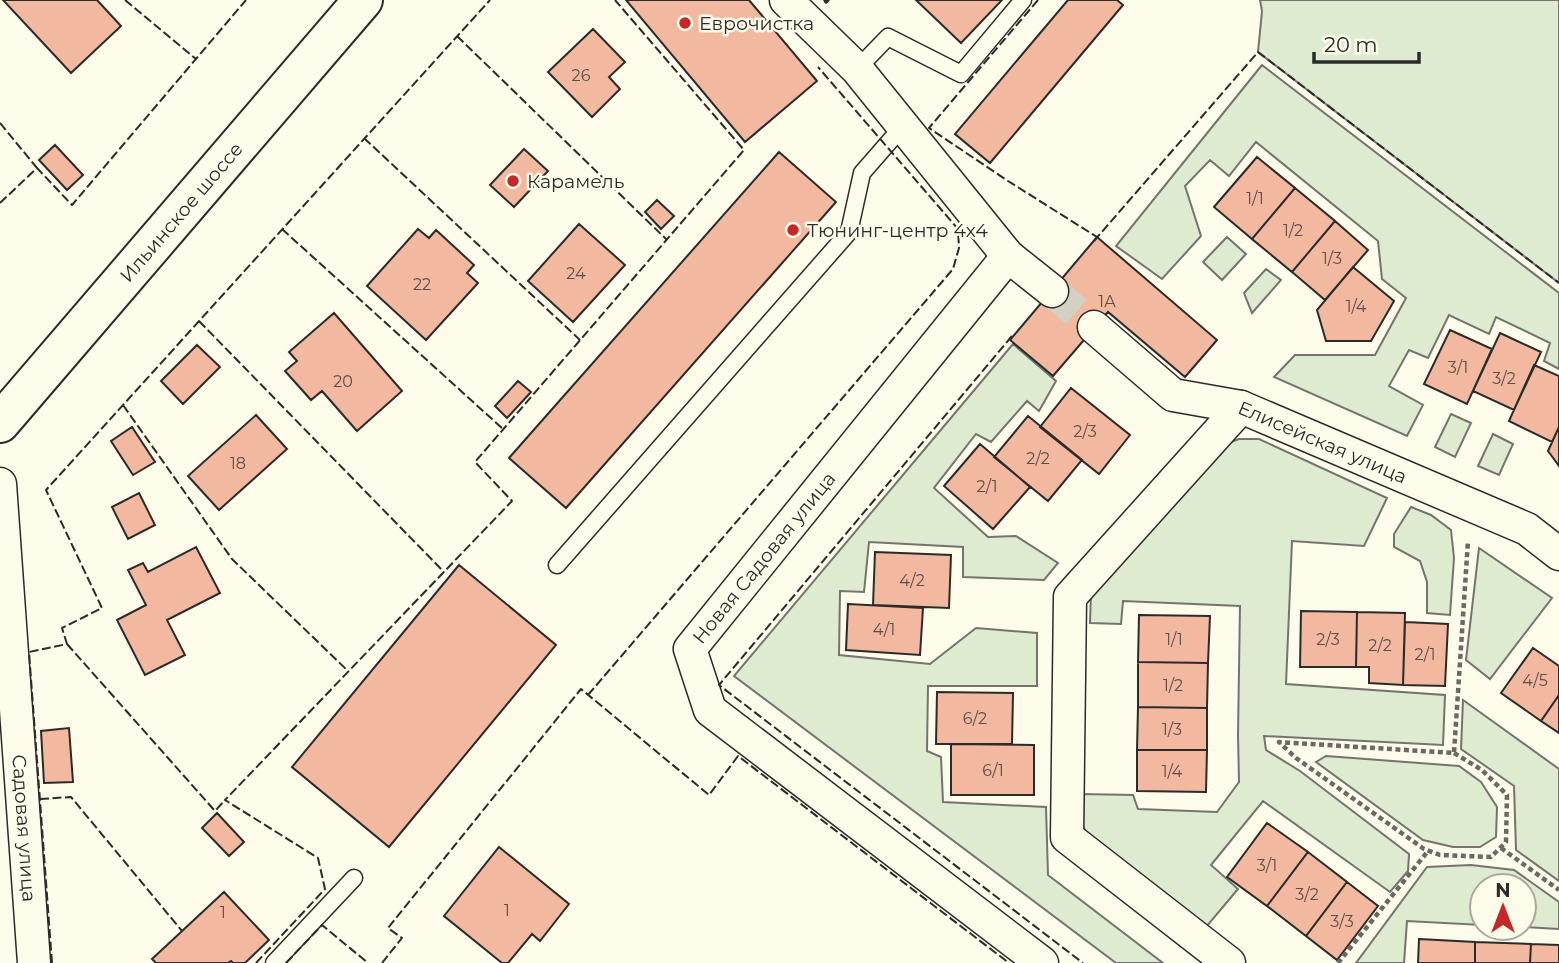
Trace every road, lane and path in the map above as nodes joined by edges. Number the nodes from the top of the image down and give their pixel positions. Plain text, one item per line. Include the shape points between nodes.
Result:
1 (363, 0) edge
2 (786, 0) edge
3 (1023, 0) edge
4 (857, 69) junction
5 (903, 126) junction
6 (1008, 256) junction
7 (1052, 291) tunnel mouth
8 (1094, 327) tunnel mouth
9 (1241, 407) junction
10 (0, 423) edge
11 (0, 484) edge
12 (1471, 505) junction
13 (1559, 554) edge
14 (557, 565) dead end
15 (1454, 752) junction
16 (1501, 848) junction
17 (1428, 851) junction
18 (354, 878) dead end
19 (1559, 890) edge
20 (34, 963) edge
21 (274, 963) edge
22 (1042, 963) edge
23 (1229, 963) edge
24 (1338, 963) edge

1 - 10 main road, Ильинское шоссе
2 - 4 street
3 - 4 lane via 961,74 888,37
4 - 5 street
5 - 6 street
5 - 14 lane via 862,173 849,232
6 - 7 street
6 - 22 street, Новая Садовая улица via 690,649 710,710
8 - 9 street, Елисейская улица via 1173,395
9 - 12 street, Елисейская улица
9 - 23 street via 1070,597 1067,837
11 - 20 street, Садовая улица
12 - 13 street, Елисейская улица via 1527,529
12 - 15 path
15 - 16 path via 1482,770 1507,795 1506,842
15 - 17 path via 1279,742
16 - 17 path via 1491,857
16 - 19 path
17 - 24 path
18 - 21 lane

